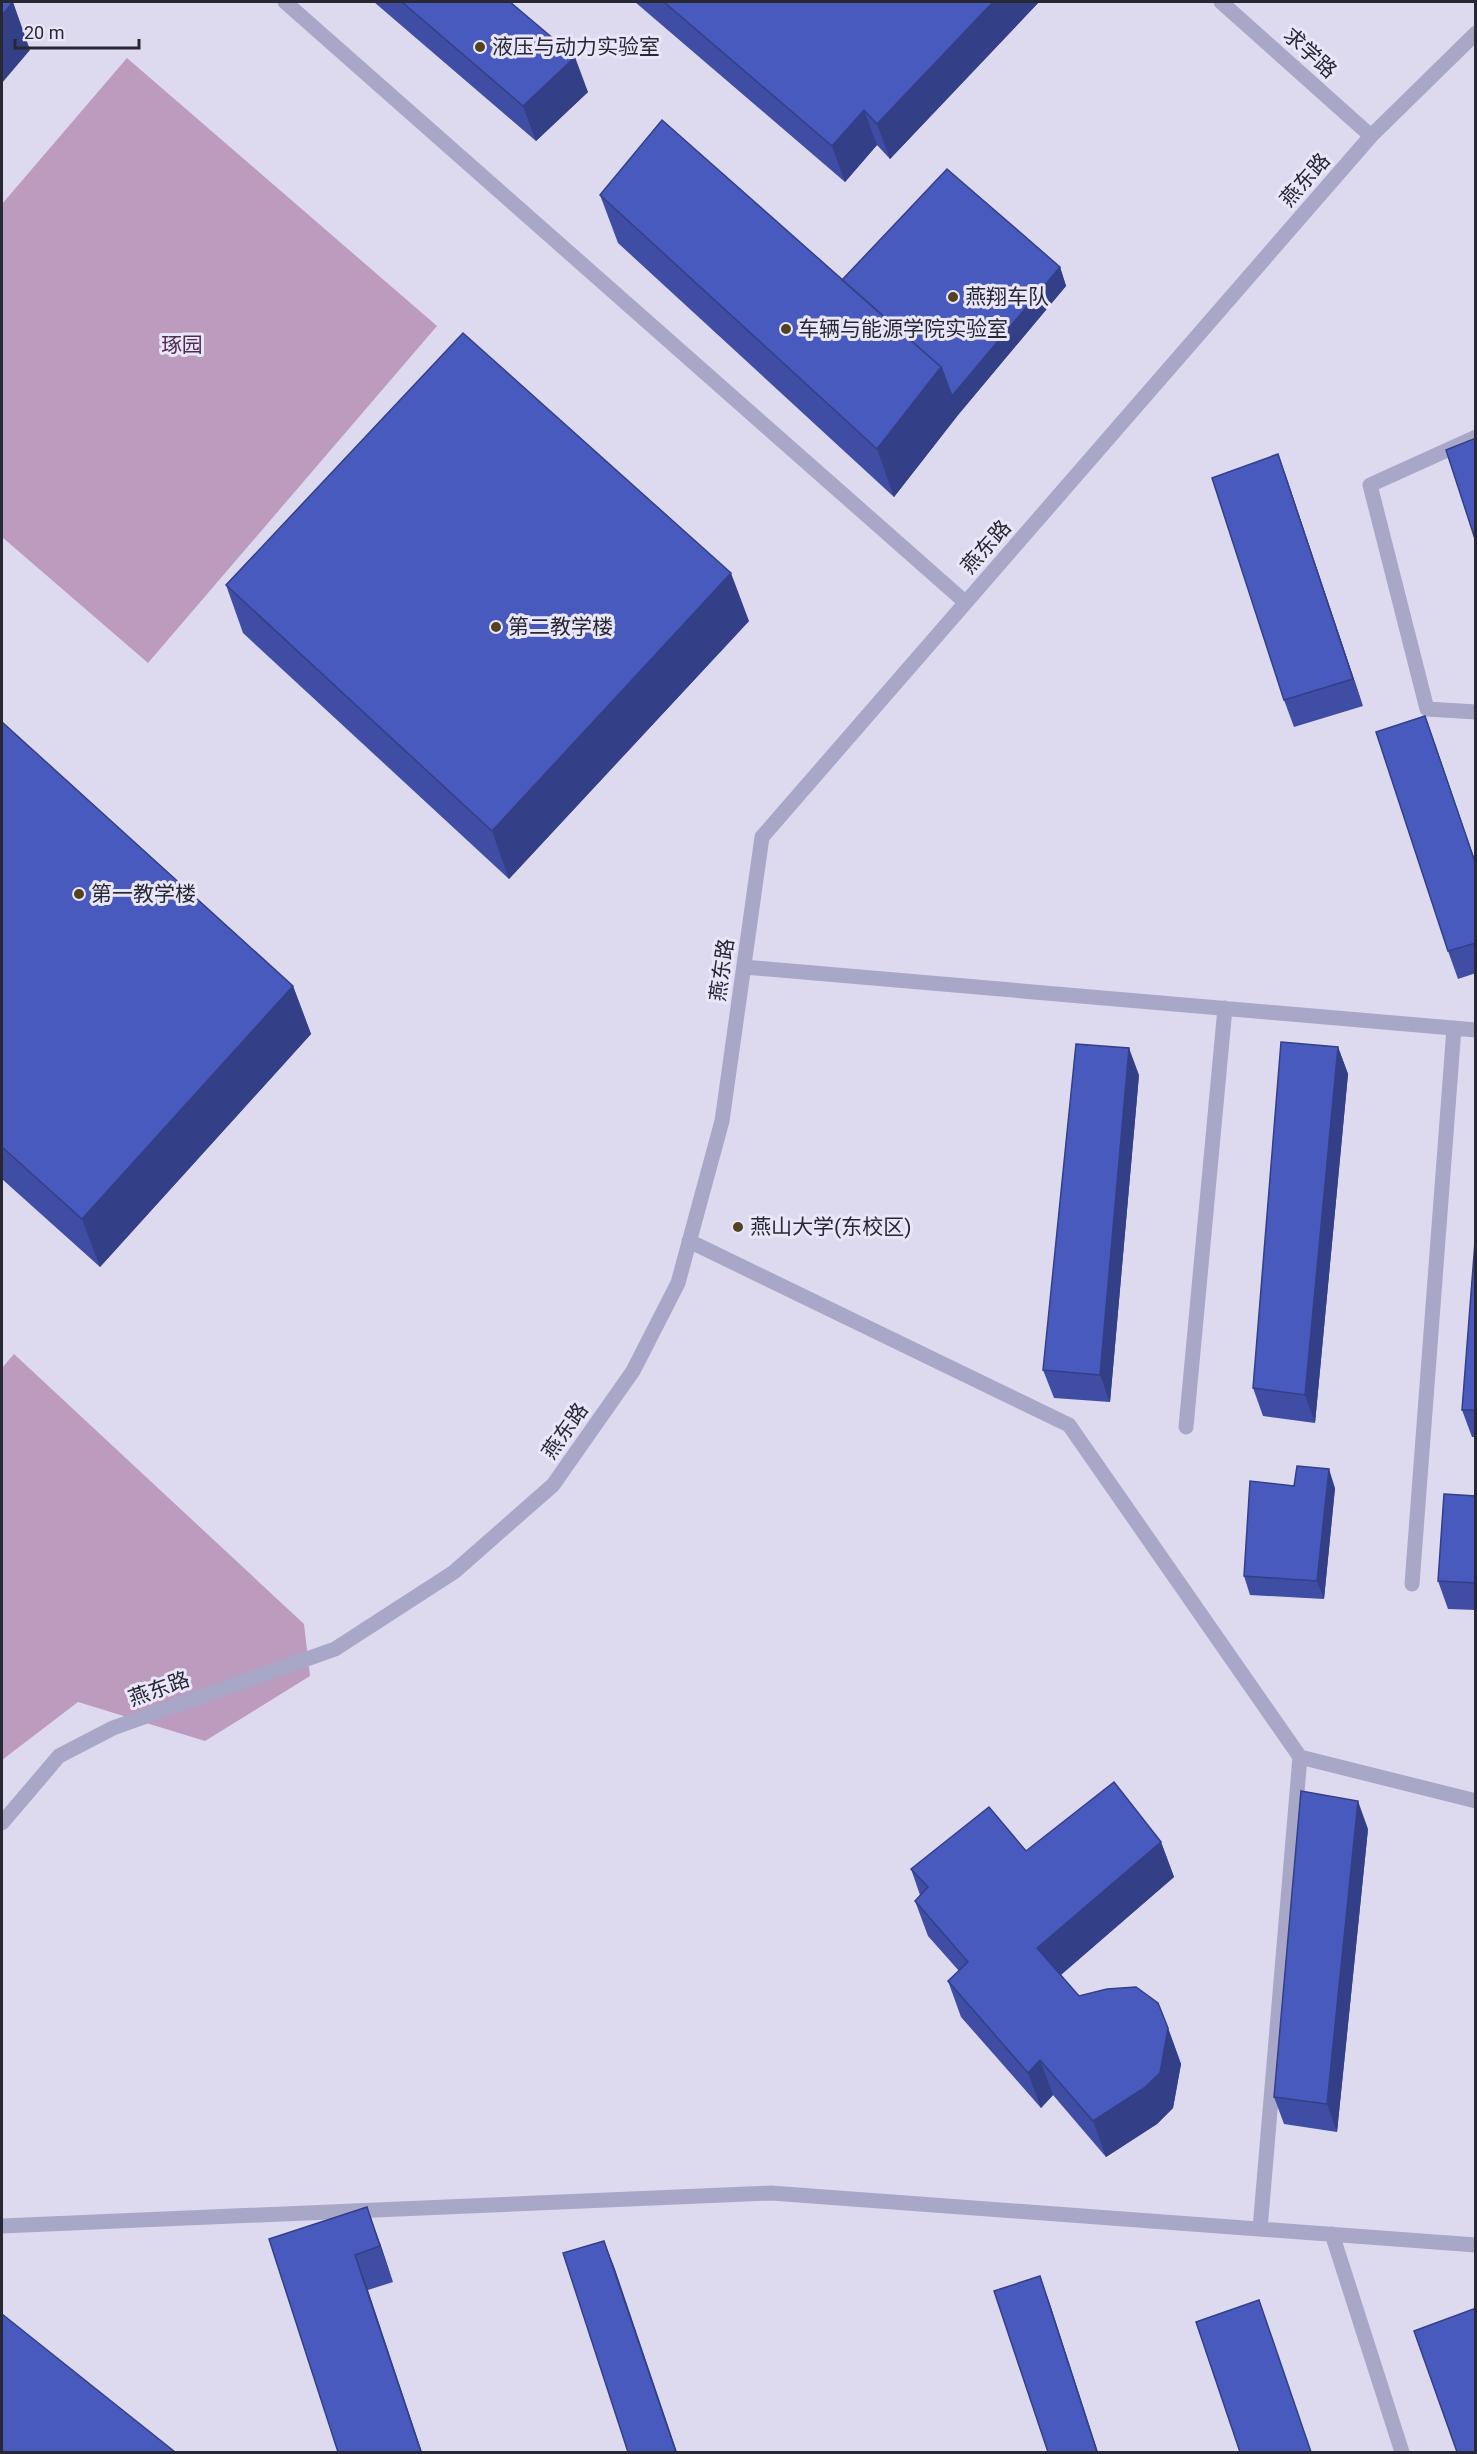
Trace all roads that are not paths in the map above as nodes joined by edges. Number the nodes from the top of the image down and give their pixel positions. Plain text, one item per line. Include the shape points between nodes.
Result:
1 (285, 2) edge
2 (1221, 2) edge
3 (1476, 33) edge
4 (1371, 136) junction
5 (1476, 437) edge
6 (966, 602) junction
7 (1476, 712) edge
8 (744, 967) junction
9 (1225, 1008) junction
10 (1454, 1028) junction
11 (1476, 1030) edge
12 (689, 1241) junction
13 (1186, 1427) dead end
14 (1412, 1584) dead end
15 (1300, 1757) junction
16 (1476, 1801) edge
17 (2, 1823) edge
18 (2, 2226) edge
19 (1260, 2229) junction
20 (1332, 2234) junction
21 (1476, 2245) edge
22 (1402, 2452) edge

1 - 6 street
2 - 4 street, 求学路
3 - 4 street, 燕东路
4 - 6 street, 燕东路
5 - 7 street via 1370,485 1427,709
6 - 8 street, 燕东路 via 762,837
8 - 9 street
8 - 12 street, 燕东路 via 722,1121
9 - 10 street
9 - 13 street
10 - 11 street
10 - 14 street
12 - 15 street via 1070,1425
12 - 17 street, 燕东路 via 678,1283 633,1371 553,1485 454,1572 334,1649 113,1728 59,1756
15 - 16 street
15 - 19 street
18 - 19 street via 771,2193
19 - 20 street
20 - 21 street
20 - 22 street

